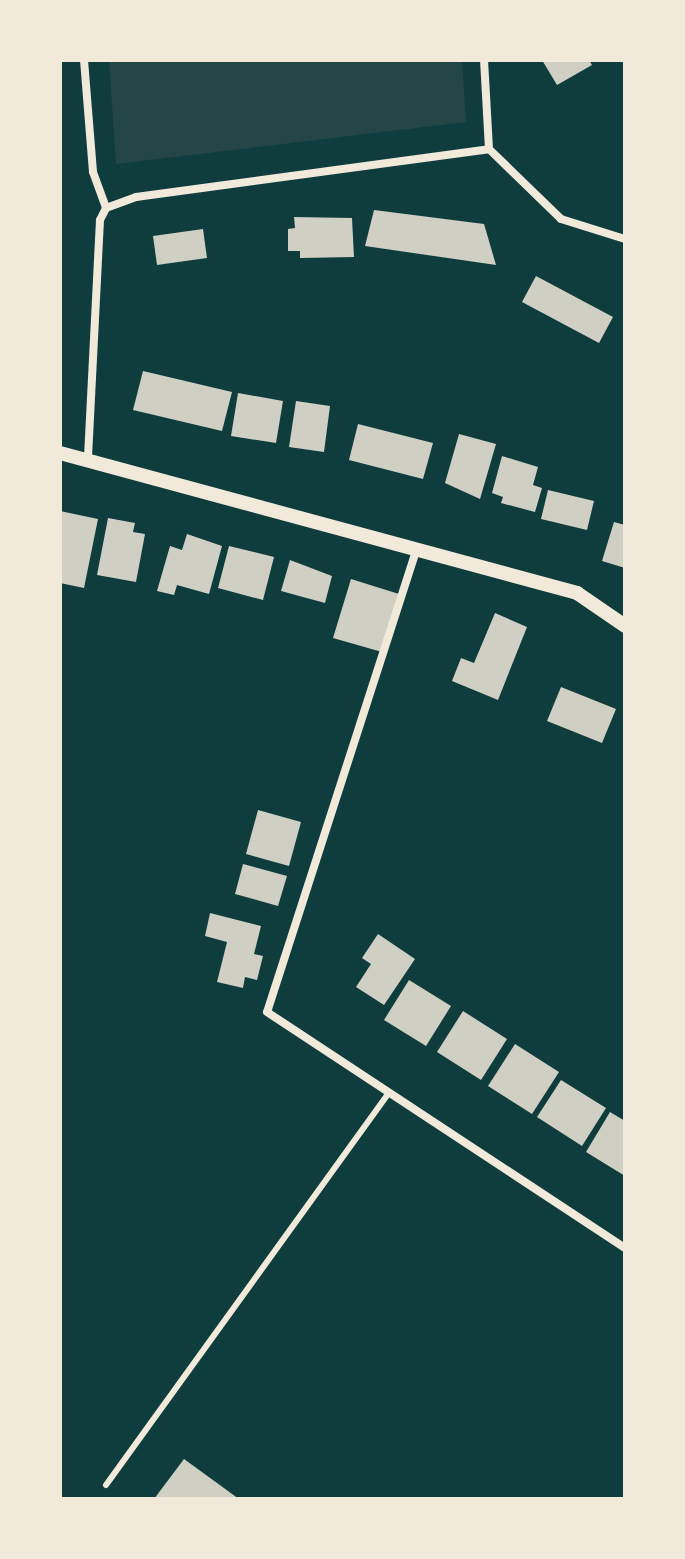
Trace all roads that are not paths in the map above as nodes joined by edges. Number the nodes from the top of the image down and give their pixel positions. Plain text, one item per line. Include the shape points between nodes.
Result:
1 (84, 60) edge
2 (484, 60) edge
3 (489, 149) junction
4 (106, 208) junction
5 (625, 239) edge
6 (60, 453) edge
7 (88, 457) junction
8 (416, 551) junction
9 (625, 626) edge
10 (389, 1092) junction
11 (625, 1248) edge
12 (106, 1485) dead end

1 - 4 street via 93,172
2 - 3 street
3 - 4 street via 136,197
3 - 5 street via 561,219
4 - 7 street via 100,220
6 - 7 street
7 - 8 street
8 - 9 street via 577,593
8 - 10 street via 267,1012
10 - 11 street
10 - 12 lane

